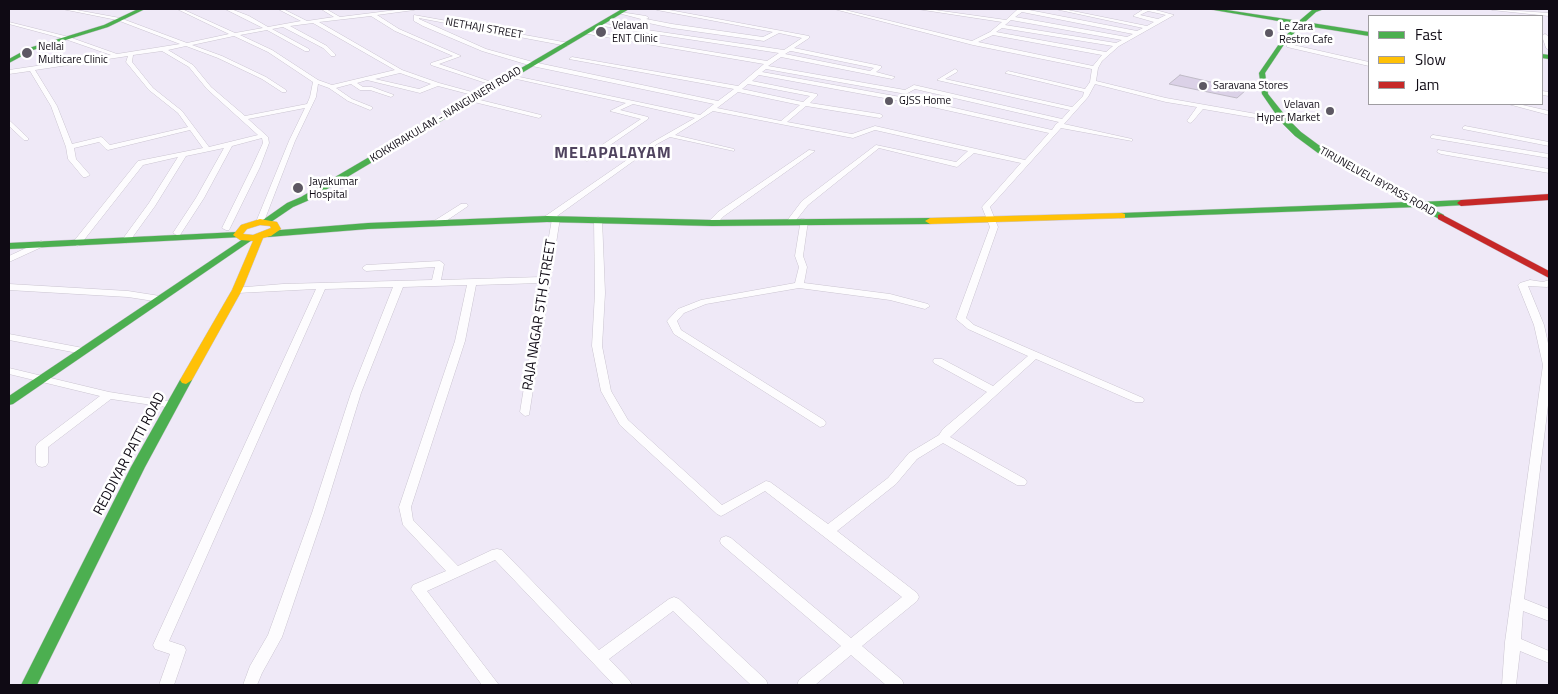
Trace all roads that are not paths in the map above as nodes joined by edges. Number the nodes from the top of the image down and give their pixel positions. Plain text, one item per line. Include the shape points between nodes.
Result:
1 (64, 9) edge
2 (142, 9) edge
3 (179, 9) edge
4 (227, 9) edge
5 (280, 9) edge
6 (323, 9) edge
7 (346, 9) edge
8 (394, 9) edge
9 (414, 9) edge
10 (657, 9) edge
11 (791, 9) edge
12 (795, 9) edge
13 (836, 9) edge
14 (919, 9) edge
15 (1057, 9) edge
16 (1088, 9) edge
17 (1145, 9) edge
18 (1211, 9) edge
19 (1321, 9) edge
20 (1492, 9) edge
21 (1498, 9) edge
22 (1021, 10) edge
23 (623, 11) edge
24 (401, 12) junction
25 (372, 14) junction
26 (1549, 15) edge
27 (357, 16) junction
28 (418, 16) junction
29 (1134, 17) junction
30 (340, 18) junction
31 (118, 20) junction
32 (313, 21) junction
33 (1159, 21) junction
34 (306, 22) junction
35 (1004, 22) junction
36 (9, 23) edge
37 (1125, 23) junction
38 (600, 24) junction
39 (1305, 24) junction
40 (284, 25) junction
41 (266, 28) junction
42 (1146, 28) junction
43 (777, 32) junction
44 (585, 33) junction
45 (992, 33) junction
46 (1137, 33) junction
47 (233, 34) junction
48 (1368, 34) edge
49 (1545, 36) dead end
50 (67, 38) junction
51 (1128, 39) junction
52 (973, 43) junction
53 (184, 44) junction
54 (567, 44) junction
55 (1117, 45) junction
56 (1289, 46) junction
57 (1549, 48) edge
58 (163, 49) junction
59 (307, 50) dead end
60 (785, 52) junction
61 (131, 54) junction
62 (1107, 54) junction
63 (333, 55) dead end
64 (116, 56) junction
65 (11, 58) edge
66 (572, 59) dead end
67 (532, 64) junction
68 (1368, 64) edge
69 (766, 65) junction
70 (30, 68) junction
71 (1095, 68) junction
72 (400, 71) junction
73 (955, 71) dead end
74 (9, 72) edge
75 (757, 73) junction
76 (871, 73) junction
77 (1008, 73) dead end
78 (666, 75) junction
79 (512, 76) junction
80 (892, 77) dead end
81 (368, 79) junction
82 (659, 79) dead end
83 (316, 81) junction
84 (352, 82) junction
85 (748, 82) junction
86 (1093, 82) junction
87 (437, 84) junction
88 (651, 84) dead end
89 (498, 85) junction
90 (331, 87) junction
91 (644, 88) junction
92 (739, 89) junction
93 (284, 91) dead end
94 (1087, 91) junction
95 (391, 94) dead end
96 (476, 98) junction
97 (632, 102) junction
98 (719, 103) junction
99 (805, 104) junction
100 (309, 105) junction
101 (1515, 105) edge
102 (1202, 106) junction
103 (370, 108) dead end
104 (712, 109) junction
105 (1072, 109) junction
106 (1549, 113) edge
107 (539, 116) dead end
108 (880, 116) dead end
109 (701, 117) junction
110 (244, 118) junction
111 (1285, 121) junction
112 (9, 122) edge
113 (1190, 122) dead end
114 (782, 123) junction
115 (1061, 123) junction
116 (192, 128) junction
117 (1465, 128) dead end
118 (1053, 132) junction
119 (668, 135) junction
120 (262, 136) junction
121 (1432, 136) dead end
122 (26, 139) dead end
123 (1130, 140) dead end
124 (1549, 144) edge
125 (229, 145) junction
126 (70, 147) junction
127 (207, 149) junction
128 (732, 150) dead end
129 (972, 150) junction
130 (811, 151) dead end
131 (1441, 152) dead end
132 (183, 155) junction
133 (1549, 156) edge
134 (587, 159) dead end
135 (1026, 162) junction
136 (1549, 171) edge
137 (86, 175) dead end
138 (1549, 197) edge
139 (464, 206) dead end
140 (1424, 206) junction
141 (551, 219) junction
142 (598, 219) junction
143 (991, 220) junction
144 (790, 222) junction
145 (804, 222) junction
146 (437, 223) junction
147 (712, 223) junction
148 (226, 228) junction
149 (257, 230) junction
150 (177, 233) junction
151 (162, 238) junction
152 (126, 240) junction
153 (77, 242) junction
154 (41, 244) junction
155 (9, 246) edge
156 (9, 259) edge
157 (366, 268) dead end
158 (1549, 268) edge
159 (545, 280) junction
160 (472, 282) junction
161 (436, 283) junction
162 (1548, 283) edge
163 (399, 284) junction
164 (799, 285) junction
165 (9, 287) edge
166 (321, 287) junction
167 (237, 290) junction
168 (160, 299) junction
169 (925, 306) dead end
170 (9, 337) edge
171 (83, 351) junction
172 (1034, 356) junction
173 (938, 361) dead end
174 (9, 371) edge
175 (43, 380) junction
176 (994, 390) junction
177 (109, 395) junction
178 (1139, 400) dead end
179 (9, 402) edge
180 (173, 405) junction
181 (525, 412) dead end
182 (820, 423) dead end
183 (943, 438) junction
184 (42, 462) dead end
185 (1021, 482) dead end
186 (828, 530) junction
187 (726, 542) dead end
188 (456, 572) junction
189 (1516, 602) junction
190 (1549, 615) edge
191 (1512, 642) junction
192 (850, 646) junction
193 (1549, 657) edge
194 (598, 659) junction
195 (29, 685) edge
196 (166, 685) edge
197 (250, 685) edge
198 (491, 685) edge
199 (624, 685) edge
200 (761, 685) edge
201 (804, 685) edge
202 (897, 685) edge
203 (1509, 685) edge

1 - 31 street
2 - 31 main road
3 - 47 street
4 - 41 street
5 - 34 street
6 - 30 street
7 - 27 street
8 - 24 street
9 - 24 street
10 - 43 street
11 - 12 street
13 - 52 street
14 - 35 street
15 - 37 street
16 - 29 street
17 - 29 street
17 - 33 street via 1172,15
18 - 39 main road
19 - 39 main road, TIRUNELVELI BYPASS ROAD via 1314,11
20 - 21 street
21 - 26 street
22 - 35 street
22 - 46 street
23 - 38 main road, KOKKIRAKULAM - NANGUNERI ROAD
23 - 43 street via 672,26 764,39
24 - 25 street
24 - 28 street, NETHAJI STREET
25 - 27 street
25 - 89 street via 397,30 458,56 433,64
27 - 30 street
28 - 54 street, NETHAJI STREET
28 - 67 street via 416,20 453,38
29 - 33 street
29 - 37 street
30 - 32 street
31 - 50 main road
31 - 53 street
32 - 34 street
32 - 72 street
33 - 42 street
34 - 40 street
35 - 45 street
35 - 51 street
35 - 55 street
36 - 50 street
37 - 42 street
38 - 44 main road, KOKKIRAKULAM - NANGUNERI ROAD
38 - 60 street
39 - 48 main road
39 - 56 main road
39 - 111 main road, TIRUNELVELI BYPASS ROAD via 1281,45 1262,73 1265,94
40 - 41 street
40 - 63 street via 325,47
41 - 47 street
41 - 59 street
42 - 46 street
43 - 60 street via 806,37
44 - 54 main road, KOKKIRAKULAM - NANGUNERI ROAD
44 - 69 street
45 - 52 street
45 - 62 street
46 - 51 street
47 - 53 street
47 - 83 street via 270,51
49 - 57 street
50 - 64 street
50 - 65 main road via 31,48
51 - 55 street
52 - 71 street
53 - 58 street
53 - 93 street via 264,78
54 - 67 main road, KOKKIRAKULAM - NANGUNERI ROAD
55 - 62 street
56 - 68 street
56 - 140 main road via 1271,78 1272,93 1284,110 1311,139
58 - 61 street
58 - 110 street via 191,66 209,88
60 - 69 street
60 - 76 street
60 - 76 street via 880,67
61 - 64 street
61 - 116 street via 129,62 136,72 180,112
62 - 71 street
64 - 70 street
66 - 78 street
67 - 79 main road, KOKKIRAKULAM - NANGUNERI ROAD
67 - 91 street
69 - 75 street
69 - 115 street via 906,92 914,87
70 - 74 street
70 - 126 street via 54,106
71 - 86 street
72 - 81 street
72 - 87 street
73 - 105 street via 940,80
75 - 85 street
75 - 118 street via 928,104
76 - 80 street
77 - 94 street
78 - 82 street
78 - 92 street
79 - 89 main road, KOKKIRAKULAM - NANGUNERI ROAD
79 - 97 street
81 - 84 street
81 - 87 street via 420,91
83 - 90 street
83 - 100 street
84 - 90 street
84 - 95 street via 362,89
85 - 92 street
85 - 99 street via 815,95
86 - 94 street
86 - 102 street
87 - 96 street
88 - 91 street
89 - 96 main road, KOKKIRAKULAM - NANGUNERI ROAD
90 - 103 street
91 - 98 street
92 - 98 street
92 - 99 street
94 - 105 street
96 - 107 street
96 - 149 main road, KOKKIRAKULAM - NANGUNERI ROAD via 290,205
97 - 109 street
97 - 134 street via 613,111 646,118
98 - 104 street
99 - 108 street
99 - 114 street
100 - 110 street
100 - 149 street
101 - 106 street
102 - 111 street
102 - 113 street
104 - 109 street
104 - 114 street
105 - 115 street
109 - 119 street
110 - 120 street
111 - 140 main road, TIRUNELVELI BYPASS ROAD via 1321,151
112 - 122 street
114 - 129 street via 853,136 875,128
115 - 118 street
115 - 123 street
116 - 126 street via 108,148 101,139
116 - 127 street
117 - 124 street
118 - 135 street
119 - 128 street
119 - 141 street
120 - 125 street
120 - 148 street via 266,143
121 - 133 street
125 - 127 street
125 - 150 street
126 - 137 street via 72,159
127 - 132 street
129 - 135 street
129 - 144 street via 957,165 878,146 805,203
130 - 147 street
131 - 136 street
132 - 152 street
132 - 153 street via 141,163
135 - 143 street via 986,207
138 - 140 main road
139 - 146 street
140 - 143 main road
140 - 158 main road
140 - 162 main road, TIRUNELVELI BYPASS ROAD
141 - 142 main road
141 - 146 main road
141 - 159 street, RAJA NAGAR 5TH STREET
142 - 147 main road
142 - 186 street via 600,293 597,346 606,391 624,422 721,511 766,485
143 - 145 main road
143 - 172 street via 994,227 962,319 971,328
144 - 145 main road
144 - 147 main road
145 - 164 street via 799,256 803,267
146 - 149 main road
148 - 149 main road
148 - 150 main road
149 - 151 main road
149 - 167 main road, REDDIYAR PATTI ROAD
149 - 168 main road, KOKKIRAKULAM - NANGUNERI ROAD
150 - 151 main road
151 - 152 main road
152 - 153 main road
153 - 154 main road
154 - 155 main road
154 - 156 street
157 - 161 street via 440,264
159 - 160 street
159 - 181 street, RAJA NAGAR 5TH STREET
160 - 161 street
160 - 188 street via 460,341 405,507 408,522
161 - 163 street
162 - 189 street via 1524,285 1539,325 1548,365
163 - 166 street
163 - 197 street via 356,393 275,637
164 - 169 street via 890,297
164 - 182 street via 704,302 681,311 672,321 677,332
165 - 168 street
166 - 167 street
166 - 196 street via 160,645 179,650
167 - 180 main road, REDDIYAR PATTI ROAD
168 - 171 main road, KOKKIRAKULAM - NANGUNERI ROAD
170 - 171 street
171 - 175 main road, KOKKIRAKULAM - NANGUNERI ROAD
172 - 176 street
172 - 178 street
173 - 176 street
174 - 175 street
175 - 177 street
175 - 179 main road, KOKKIRAKULAM - NANGUNERI ROAD
176 - 183 street
177 - 180 street
177 - 184 street via 42,446
180 - 195 main road, REDDIYAR PATTI ROAD via 138,467
183 - 185 street
183 - 186 street via 913,456 892,481
186 - 192 street via 912,597
187 - 192 street
188 - 194 street via 497,554
188 - 198 street via 418,589
189 - 190 street
189 - 191 street
191 - 193 street
191 - 203 street
192 - 201 street
192 - 202 street
194 - 199 street
194 - 200 street via 674,603

